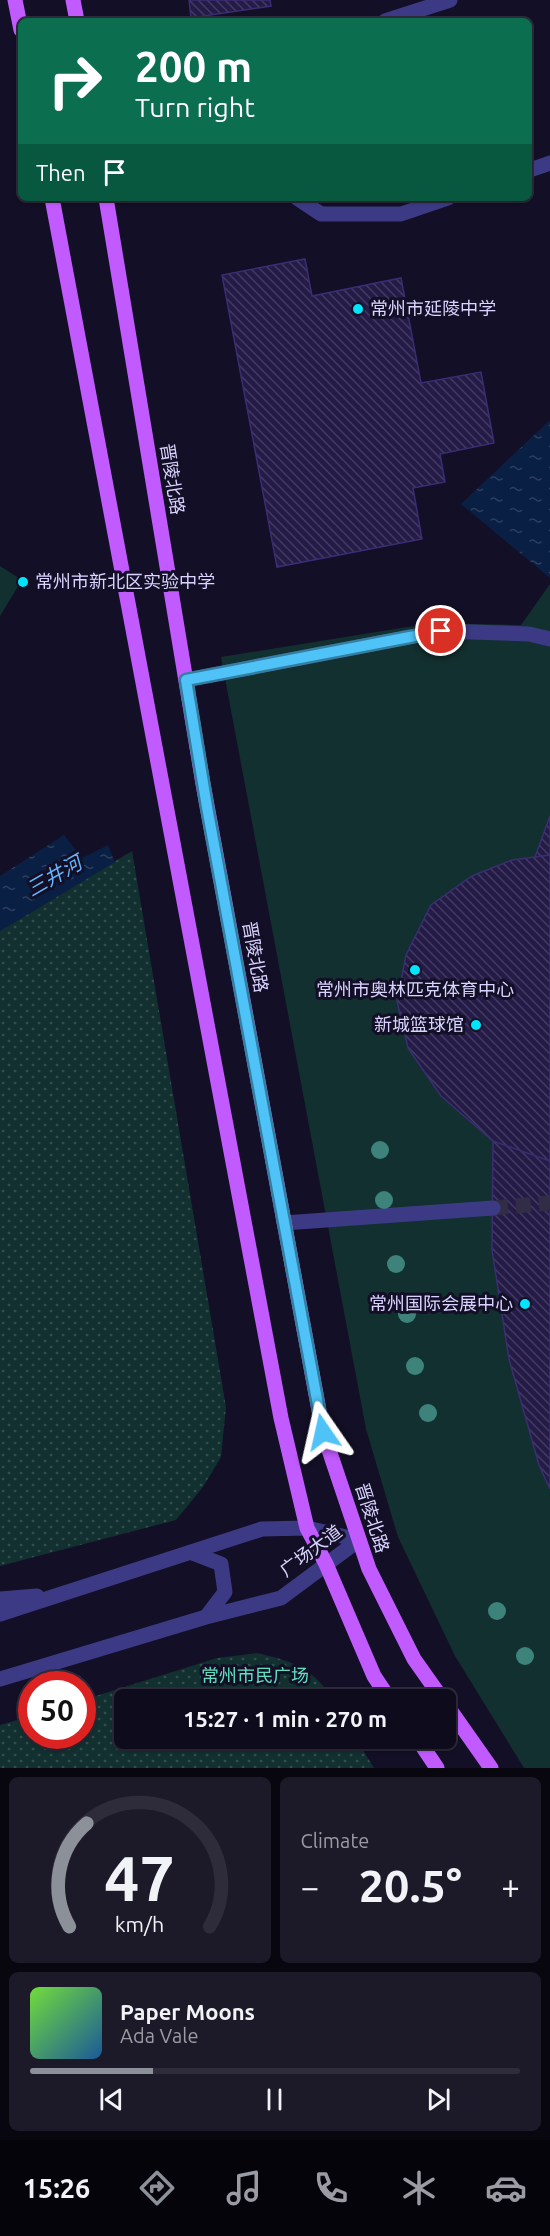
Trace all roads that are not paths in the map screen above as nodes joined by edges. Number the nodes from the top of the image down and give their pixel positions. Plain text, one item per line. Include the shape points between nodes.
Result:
1 (15, 0) edge
2 (73, 0) edge
3 (450, 0) edge
4 (19, 18) edge
5 (76, 18) edge
6 (394, 18) edge
7 (550, 163) edge
8 (532, 169) edge
9 (53, 201) edge
10 (106, 201) edge
11 (302, 201) edge
12 (439, 201) edge
13 (550, 639) edge
14 (186, 680) junction
15 (493, 1208) tunnel mouth
16 (284, 1223) junction
17 (308, 1528) junction
18 (359, 1540) junction
19 (190, 1552) junction
20 (326, 1564) junction
21 (61, 1594) junction
22 (0, 1599) edge
23 (0, 1614) edge
24 (206, 1617) junction
25 (0, 1679) edge
26 (383, 1689) edge
27 (435, 1689) edge
28 (456, 1718) edge
29 (424, 1749) edge
30 (437, 1768) edge
31 (491, 1768) edge

1 - 4 main road
2 - 5 main road
3 - 6 street
7 - 8 street
9 - 17 main road via 281,1418
10 - 14 main road, 晋陵北路
11 - 12 street via 321,214 401,214
13 - 14 street via 529,634 441,631
14 - 16 main road, 晋陵北路
15 - 16 street
16 - 18 main road, 晋陵北路 via 323,1432
17 - 18 street, 广场大道
17 - 19 street, 广场大道 via 262,1529
17 - 20 main road
18 - 20 street, 广场大道
18 - 27 main road, 晋陵北路 via 369,1569 414,1659
19 - 21 street, 广场大道
19 - 24 street via 221,1564 225,1592
20 - 24 street, 广场大道 via 281,1598
20 - 26 main road
21 - 22 street
21 - 23 street, 广场大道
24 - 25 street, 广场大道
28 - 31 main road
29 - 30 main road

